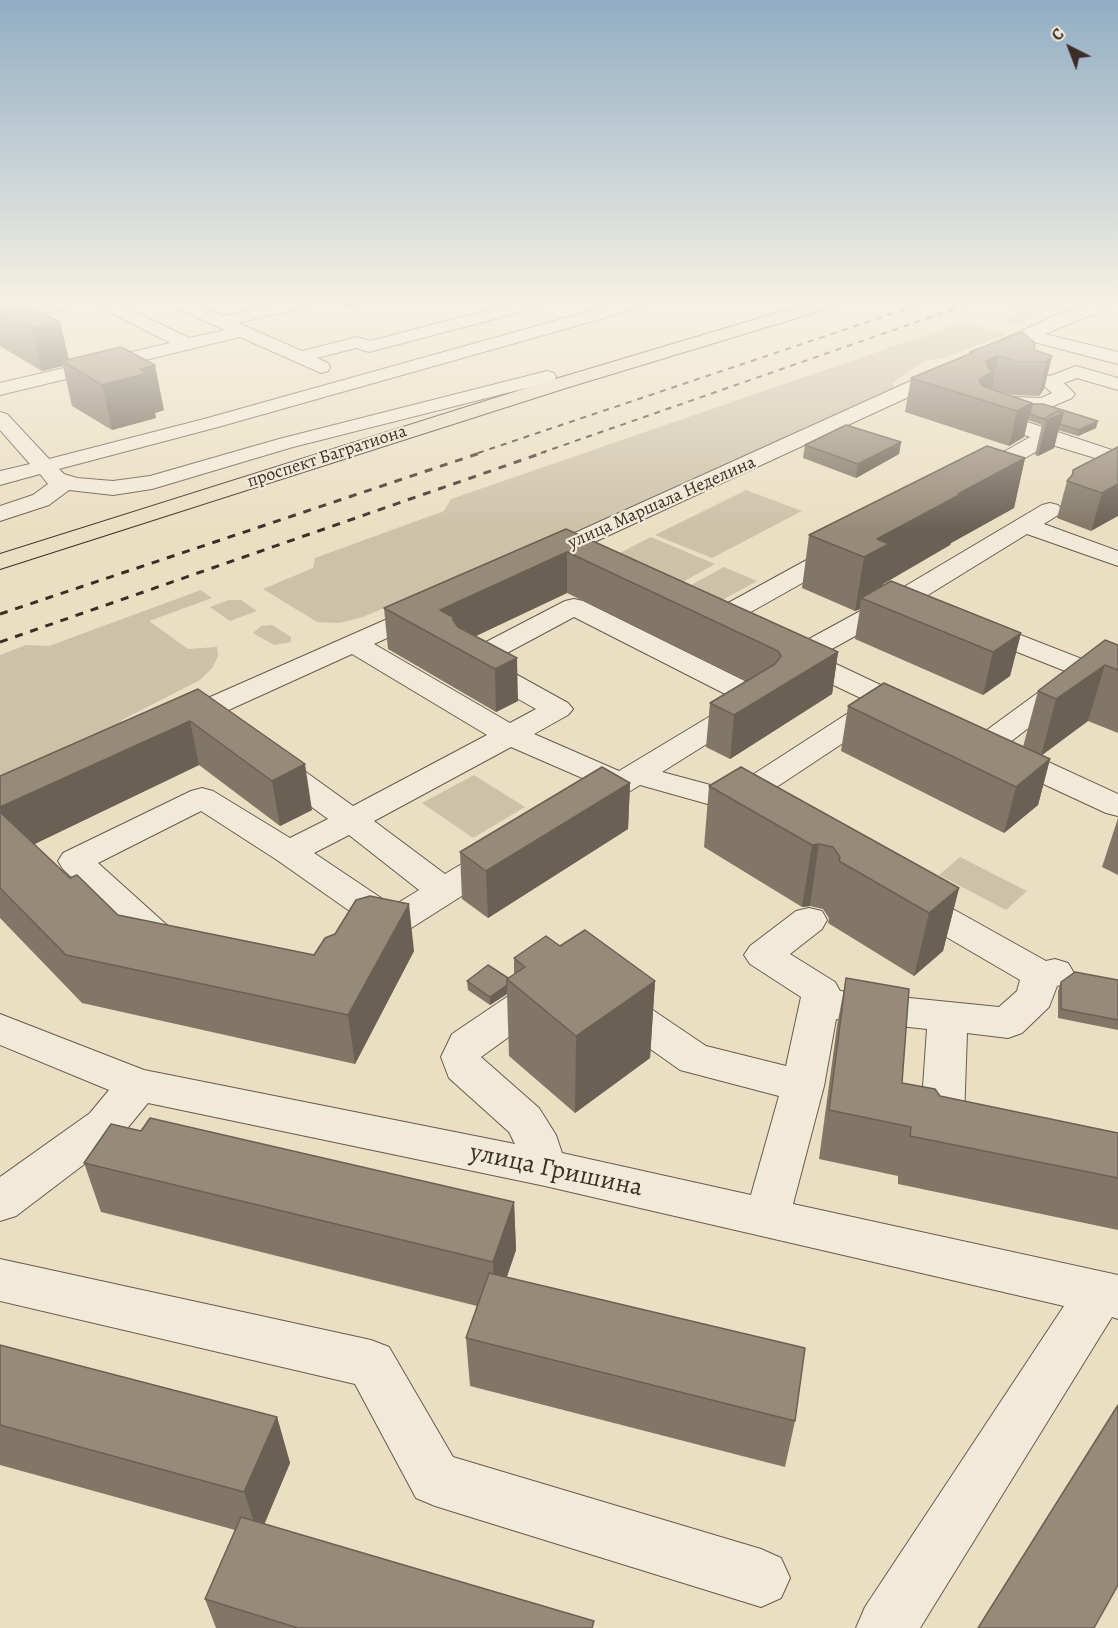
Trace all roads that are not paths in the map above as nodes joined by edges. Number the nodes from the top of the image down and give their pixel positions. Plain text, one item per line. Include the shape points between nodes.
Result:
1 (43, 379) edge
2 (345, 379) edge
3 (373, 379) edge
4 (543, 379) edge
5 (544, 379) edge
6 (569, 379) edge
7 (933, 379) joint
8 (1048, 379) edge
9 (1100, 379) edge
10 (355, 384) junction
11 (1118, 384) edge
12 (962, 387) edge
13 (0, 389) edge
14 (0, 418) edge
15 (1047, 436) junction
16 (342, 446) junction
17 (1118, 459) edge
18 (43, 468) junction
19 (0, 478) edge
20 (64, 483) junction
21 (0, 514) edge
22 (1025, 525) junction
23 (862, 539) edge
24 (564, 547) junction
25 (0, 548) edge
26 (1118, 559) edge
27 (0, 562) edge
28 (592, 562) edge
29 (522, 566) edge
30 (906, 597) junction
31 (449, 600) edge
32 (747, 634) edge
33 (353, 643) junction
34 (1086, 670) junction
35 (1118, 682) edge
36 (889, 700) junction
37 (202, 712) junction
38 (932, 720) edge
39 (507, 734) junction
40 (149, 735) edge
41 (628, 779) junction
42 (734, 801) junction
43 (1118, 806) edge
44 (561, 819) edge
45 (351, 820) junction
46 (775, 824) edge
47 (522, 843) edge
48 (289, 852) junction
49 (887, 888) edge
50 (443, 891) junction
51 (809, 920) dead end
52 (392, 923) junction
53 (342, 945) edge
54 (203, 946) edge
55 (819, 1003) junction
56 (948, 1016) junction
57 (0, 1029) edge
58 (139, 1085) junction
59 (803, 1086) junction
60 (989, 1139) edge
61 (545, 1168) junction
62 (0, 1202) edge
63 (767, 1217) junction
64 (0, 1280) edge
65 (1109, 1295) edge
66 (761, 1578) dead end
67 (886, 1628) edge

1 - 13 street
2 - 10 street
3 - 10 street
4 - 20 street via 286,443 152,482 112,489
5 - 16 main road, проспект Багратиона
6 - 16 main road, проспект Багратиона
7 - 12 street
7 - 24 street, улица Маршала Неделина
8 - 15 street via 1044,380 1065,394 1044,404 1000,400 984,415
9 - 11 street
10 - 18 street
14 - 18 street
15 - 17 street
15 - 22 street via 961,485 1050,510
16 - 25 main road, проспект Багратиона
16 - 27 main road, проспект Багратиона
18 - 19 street
18 - 20 street
20 - 21 street via 41,500
22 - 26 street
22 - 30 street
23 - 32 street via 707,615
24 - 28 street
24 - 29 street, улица Маршала Неделина
30 - 34 street
30 - 36 street via 787,653
31 - 33 street
33 - 37 street
33 - 39 street
34 - 35 street
34 - 43 street via 976,740
36 - 38 street
36 - 42 street
37 - 40 street
37 - 45 street
39 - 41 street
39 - 41 street via 558,709 471,661 574,607 759,699
39 - 45 street
41 - 42 street
41 - 44 street
42 - 46 street
45 - 48 street
45 - 50 street
47 - 50 street
48 - 52 street
48 - 54 street via 202,798 75,861 158,938
49 - 56 street via 1048,974 1035,997 1008,1023
50 - 52 street
51 - 55 street via 763,955 821,992
52 - 53 street via 347,936
55 - 56 street
55 - 59 street
56 - 60 street via 942,1130
57 - 58 street, улица Гришина
58 - 61 street, улица Гришина
58 - 62 street via 105,1125
59 - 61 street via 694,1059 570,973 466,1045 461,1057 464,1067 524,1120 534,1135
59 - 63 street
61 - 63 street, улица Гришина
63 - 65 street, улица Гришина
64 - 66 street via 371,1364 435,1479
65 - 67 street

